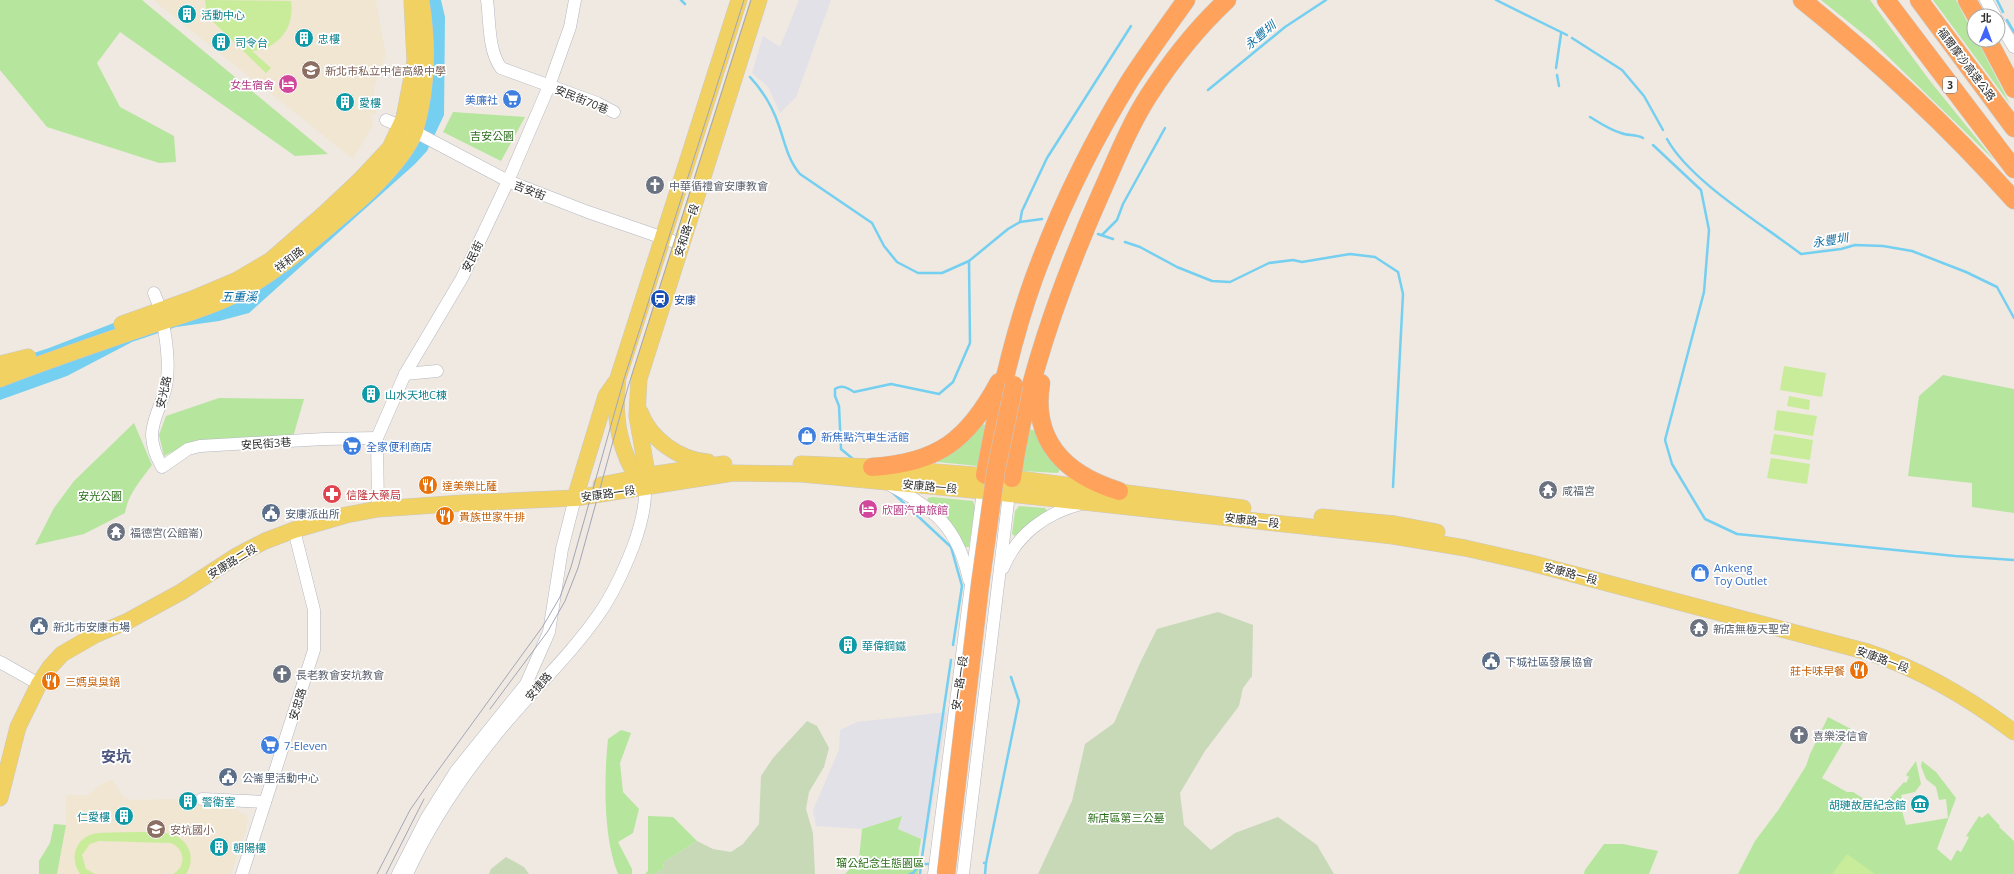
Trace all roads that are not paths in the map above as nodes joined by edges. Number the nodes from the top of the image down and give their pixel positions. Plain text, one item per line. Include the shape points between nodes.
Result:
1 (412, 0) edge
2 (421, 0) edge
3 (487, 0) edge
4 (575, 0) edge
5 (739, 0) edge
6 (759, 0) edge
7 (1186, 0) edge
8 (1227, 0) edge
9 (1802, 0) edge
10 (1886, 0) edge
11 (1919, 0) edge
12 (2006, 34) edge
13 (2014, 46) edge
14 (1992, 48) edge
15 (1130, 82) junction
16 (549, 86) junction
17 (2014, 89) edge
18 (1148, 96) junction
19 (614, 112) dead end
20 (386, 120) dead end
21 (2014, 128) edge
22 (412, 131) junction
23 (2014, 169) edge
24 (508, 181) junction
25 (2014, 200) edge
26 (663, 238) junction
27 (681, 244) junction
28 (154, 293) dead end
29 (162, 315) junction
30 (1051, 322) junction
31 (1011, 353) junction
32 (28, 357) junction
33 (0, 364) edge
34 (0, 368) edge
35 (437, 372) dead end
36 (404, 374) junction
37 (618, 378) junction
38 (0, 379) edge
39 (1018, 386) junction
40 (636, 402) junction
41 (377, 438) junction
42 (723, 464) junction
43 (162, 467) joint
44 (872, 467) junction
45 (643, 480) junction
46 (885, 482) junction
47 (984, 483) junction
48 (1011, 486) junction
49 (1119, 491) junction
50 (575, 498) junction
51 (1088, 502) junction
52 (378, 509) junction
53 (294, 530) junction
54 (998, 578) junction
55 (971, 588) junction
56 (962, 653) junction
57 (988, 657) junction
58 (0, 662) edge
59 (39, 684) junction
60 (514, 707) junction
61 (2014, 724) edge
62 (2014, 732) edge
63 (0, 798) edge
64 (202, 799) dead end
65 (265, 802) junction
66 (242, 874) edge
67 (398, 874) edge
68 (407, 874) edge
69 (934, 874) edge
70 (946, 874) edge
71 (954, 874) edge
72 (962, 874) edge

1 - 22 main road, 祥和路 via 415,61
2 - 22 main road, 祥和路 via 426,34 426,80
3 - 16 street, 安民街70巷 via 494,54 501,68
4 - 16 street, 安民街 via 570,28
5 - 26 main road, 安和路一段
6 - 27 main road, 安和路一段
7 - 15 highway
8 - 18 highway via 1194,35
9 - 25 highway via 1902,85
10 - 23 highway, 3
11 - 21 highway, 福爾摩沙高速公路 / 3
12 - 13 street
14 - 17 highway
15 - 31 highway via 1086,160 1046,246
15 - 39 highway via 1121,109 1090,172 1044,283 1026,338
16 - 19 street, 安民街70巷 via 597,103
16 - 24 street, 安民街
18 - 30 highway via 1089,221
18 - 39 highway via 1129,116 1086,205 1048,299
20 - 22 street, 吉安街
22 - 24 street, 吉安街
22 - 29 main road, 祥和路 via 390,148 325,213 271,260 237,280
24 - 26 street, 吉安街
24 - 36 street, 安民街 via 462,278
26 - 27 street, 吉安街
26 - 37 main road, 安和路一段
27 - 40 main road, 安和路一段 via 642,366
28 - 29 street, 安光路
29 - 32 main road, 祥和路
29 - 38 main road, 祥和路
29 - 43 street, 安光路 via 168,369 167,384 152,435
30 - 48 highway via 1024,417
30 - 49 highway via 1040,400 1041,421 1045,434 1056,454 1077,472 1103,486
31 - 44 highway via 1003,374 981,412 953,443 931,456 912,462
31 - 47 highway
32 - 33 main road
32 - 34 main road, 祥和路
35 - 36 street
36 - 41 street, 安民街
37 - 45 main road, 安和路一段 via 618,428 625,454
37 - 50 main road, 安和路一段 via 606,396
39 - 70 highway, bridge via 996,470
39 - 71 highway
40 - 42 main road, 安和路一段 via 643,421 666,446 690,458
40 - 45 main road, 安和路一段 via 645,456
41 - 43 street, 安民街3巷 via 200,446 188,449
41 - 52 street, 安民街
42 - 44 main road, 安康路一段 via 773,463
42 - 45 main road, 安康路一段
44 - 47 main road, 安康路一段
45 - 46 main road, 安康路一段 via 751,472
45 - 50 main road, 安康路一段 via 590,487
45 - 60 street, 安捷路 via 645,503 637,535 614,589 581,637
46 - 47 main road, 安康路一段
46 - 55 street via 925,506 948,527 963,555
47 - 48 main road, 安康路一段
47 - 55 street, 安一路一段
48 - 49 main road, 安康路一段
48 - 51 main road, 安康路一段
48 - 54 street
49 - 61 main road, 安康路一段 via 1240,508 1395,524 1535,552 1821,630 1896,654 1940,673
50 - 52 main road, 安康路二段 via 463,502
50 - 60 street, 安捷路 via 562,549 549,632 529,680
51 - 54 street via 1066,508 1034,526 1013,548
51 - 62 main road, 安康路一段 via 1393,536 1465,548 1531,563 1893,661 1934,679 1965,697
52 - 53 main road, 安康路二段
53 - 59 main road, 安康路二段 via 238,555 180,592 62,654
53 - 65 street, 安忠路 via 314,610 314,650
54 - 57 street
55 - 56 street, 安一路一段
56 - 57 street
56 - 69 street, 安一路一段
57 - 72 street
58 - 59 street
59 - 63 main road, 安康路二段 via 18,727
60 - 67 street, 安捷路 via 456,771 426,819
60 - 68 street, 安捷路 via 462,779
64 - 65 street
65 - 66 street, 安忠路

